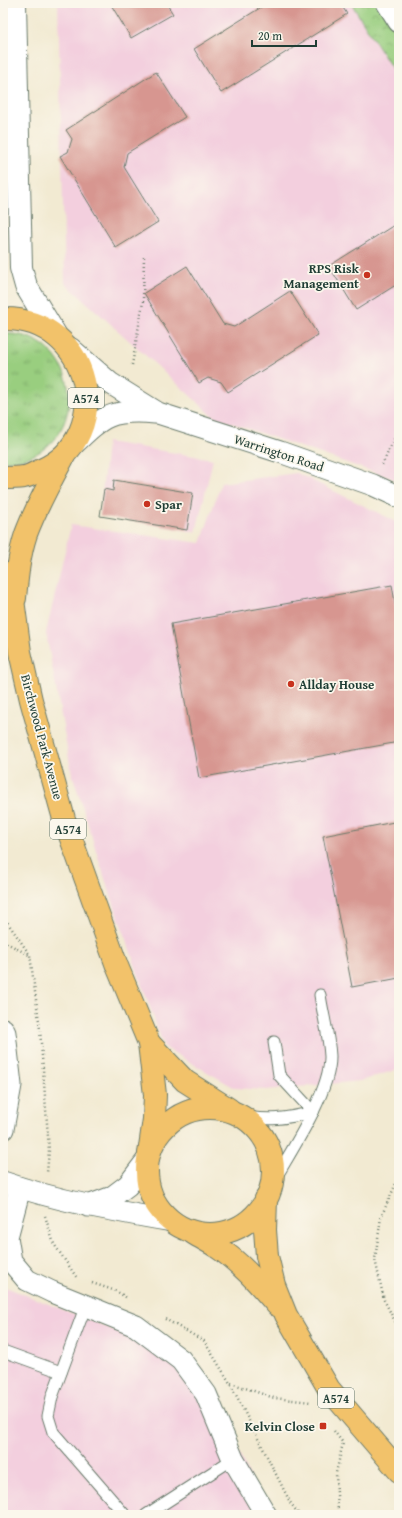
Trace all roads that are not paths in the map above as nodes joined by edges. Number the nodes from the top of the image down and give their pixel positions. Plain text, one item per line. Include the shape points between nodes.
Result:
1 (15, 3) edge
2 (387, 3) edge
3 (399, 22) edge
4 (3, 319) edge
5 (59, 338) junction
6 (158, 413) junction
7 (68, 450) junction
8 (3, 478) edge
9 (399, 497) edge
10 (3, 573) edge
11 (14, 607) junction
12 (320, 995) dead end
13 (3, 1029) edge
14 (274, 1042) dead end
15 (148, 1043) junction
16 (313, 1112) junction
17 (238, 1114) junction
18 (3, 1129) edge
19 (148, 1157) junction
20 (12, 1185) edge
21 (268, 1192) junction
22 (88, 1206) junction
23 (180, 1226) junction
24 (86, 1305) junction
25 (286, 1315) junction
26 (3, 1351) edge
27 (61, 1372) junction
28 (234, 1459) junction
29 (399, 1471) edge
30 (126, 1515) edge
31 (146, 1515) edge
32 (266, 1515) edge

1 - 5 street via 21,268 26,286
2 - 3 street
4 - 5 main road, A574 via 18,319 42,326
5 - 6 street, Warrington Road via 110,383
5 - 7 main road, A574 via 79,364 87,402 78,435
6 - 7 street, Warrington Road via 133,411 114,414 92,426
6 - 9 street, Warrington Road via 280,452 373,485
7 - 8 main road, A574 via 50,466 25,477
7 - 11 main road, Birchwood Park Avenue / A574 via 37,508 26,535 19,563
10 - 11 main road, Birchwood Park Avenue / A574
11 - 15 main road, Birchwood Park Avenue / A574 via 30,700 64,819 114,959
12 - 16 lane via 330,1056 325,1082
13 - 18 street via 11,1084
14 - 16 lane via 280,1075
15 - 17 main road, Birchwood Park Avenue / A574 via 185,1081
15 - 19 main road, Birchwood Park Avenue / A574 via 155,1095
16 - 17 lane via 277,1120
16 - 21 lane
17 - 19 main road, A574 via 214,1108 192,1110 173,1119 158,1134
17 - 21 main road, A574 via 257,1128 268,1146 273,1166
19 - 22 street via 128,1185 112,1197
19 - 23 main road, A574 via 147,1177 151,1194 159,1209
20 - 22 street
20 - 24 street via 7,1237 11,1261 27,1280
21 - 23 main road, A574 via 256,1214 241,1226 224,1232 206,1234
21 - 25 main road, A574 via 265,1230 267,1256 274,1285
22 - 23 street
23 - 25 main road, A574 via 218,1248 240,1265
24 - 27 lane
24 - 28 street via 136,1326 181,1360 206,1394
25 - 29 main road, A574 via 329,1389
26 - 27 lane
27 - 30 lane via 48,1416 53,1432
28 - 31 lane
28 - 32 street

